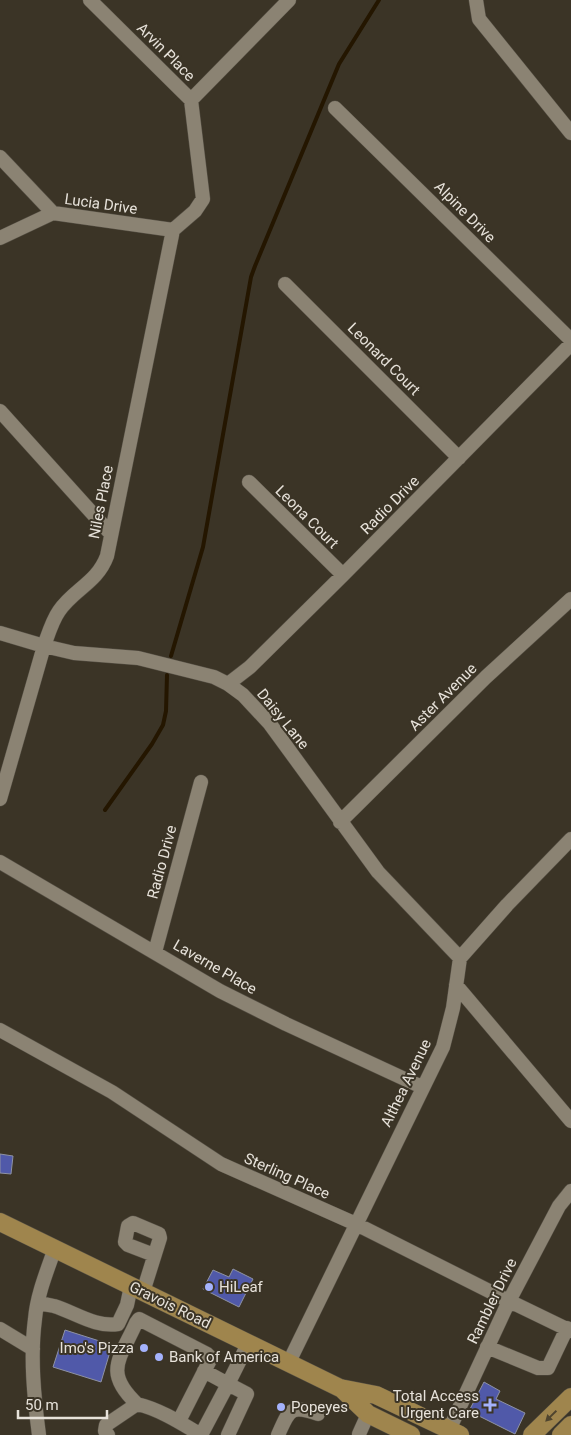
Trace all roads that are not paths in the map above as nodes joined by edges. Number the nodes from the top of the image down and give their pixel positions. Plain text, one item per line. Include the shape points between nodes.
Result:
1 (90, 0) edge
2 (289, 0) edge
3 (476, 0) edge
4 (191, 100) junction
5 (335, 108) dead end
6 (571, 133) edge
7 (0, 157) edge
8 (53, 213) junction
9 (173, 230) junction
10 (0, 238) edge
11 (285, 284) dead end
12 (571, 340) edge
13 (571, 344) edge
14 (0, 411) edge
15 (459, 458) junction
16 (249, 482) dead end
17 (111, 534) junction
18 (343, 576) junction
19 (571, 599) edge
20 (0, 633) edge
21 (44, 646) junction
22 (228, 684) junction
23 (201, 782) dead end
24 (0, 799) edge
25 (340, 822) junction
26 (571, 839) edge
27 (0, 862) edge
28 (155, 952) junction
29 (460, 958) junction
30 (456, 985) junction
31 (0, 1030) edge
32 (422, 1087) junction
33 (571, 1121) edge
34 (571, 1192) edge
35 (0, 1222) edge
36 (356, 1224) junction
37 (55, 1248) junction
38 (154, 1256) dead end
39 (137, 1289) junction
40 (39, 1298) junction
41 (509, 1301) junction
42 (0, 1329) edge
43 (569, 1330) edge
44 (248, 1344) junction
45 (28, 1346) junction
46 (487, 1347) junction
47 (289, 1362) junction
48 (204, 1371) junction
49 (228, 1384) junction
50 (340, 1388) junction
51 (571, 1397) edge
52 (136, 1404) junction
53 (318, 1414) dead end
54 (368, 1414) junction
55 (179, 1421) junction
56 (571, 1425) edge
57 (454, 1432) edge
58 (359, 1434) edge
59 (39, 1435) edge
60 (108, 1435) edge
61 (201, 1435) edge
62 (228, 1435) edge
63 (278, 1435) edge
64 (411, 1435) edge
65 (532, 1435) edge
66 (561, 1435) edge

1 - 4 street, Arvin Place
2 - 4 street
3 - 6 street via 479,19
4 - 9 street, Arvin Place via 203,198 195,211
5 - 12 street, Alpine Drive
7 - 8 street
8 - 9 street, Lucia Drive
8 - 10 street, Lucia Drive
9 - 17 street, Niles Place
11 - 15 street, Leonard Court
13 - 15 street, Radio Drive
14 - 17 street
15 - 18 street, Radio Drive
16 - 18 street, Leona Court
17 - 21 street, Niles Place via 103,568 59,611
18 - 22 street, Radio Drive via 250,667
19 - 25 street, Aster Avenue via 486,677
20 - 21 street, Daisy Lane
21 - 22 street, Daisy Lane via 74,653 138,658
21 - 24 street, Niles Place
22 - 25 street, Daisy Lane via 270,724
23 - 28 street, Radio Drive
25 - 29 street, Daisy Lane via 378,872
26 - 29 street
27 - 28 street, Laverne Place
28 - 32 street, Laverne Place via 244,1003
29 - 30 street, Althea Avenue
30 - 32 street, Althea Avenue via 443,1047
30 - 33 street
31 - 36 street, Sterling Place via 112,1092 221,1164
32 - 36 street, Althea Avenue
34 - 41 street, Rambler Drive via 559,1206
35 - 37 main road, Gravois Road
36 - 41 street, Sterling Place
36 - 47 street, Althea Avenue
37 - 39 main road, Gravois Road
37 - 40 street
38 - 39 street
39 - 40 street via 118,1324 110,1325 53,1306
39 - 44 main road, Gravois Road
40 - 45 street
41 - 43 street, Sterling Place
41 - 46 street, Rambler Drive
42 - 45 street
43 - 46 street via 548,1368 538,1368
44 - 47 main road, Gravois Road
44 - 49 street
45 - 59 street via 35,1380
46 - 57 street, Rambler Drive
47 - 50 main road, Gravois Road
48 - 49 street
48 - 52 street via 211,1358 208,1354 139,1318 116,1373 121,1386
48 - 55 street
49 - 61 street
49 - 62 street via 247,1394
50 - 54 main road, Gravois Road
50 - 57 main road, Gravois Road via 376,1395
51 -> 65 main road
52 - 55 street
52 - 60 street via 106,1425
53 - 63 street via 301,1408 291,1411
54 - 58 street
54 - 64 main road, Gravois Road
55 - 61 street
56 - 66 main road

